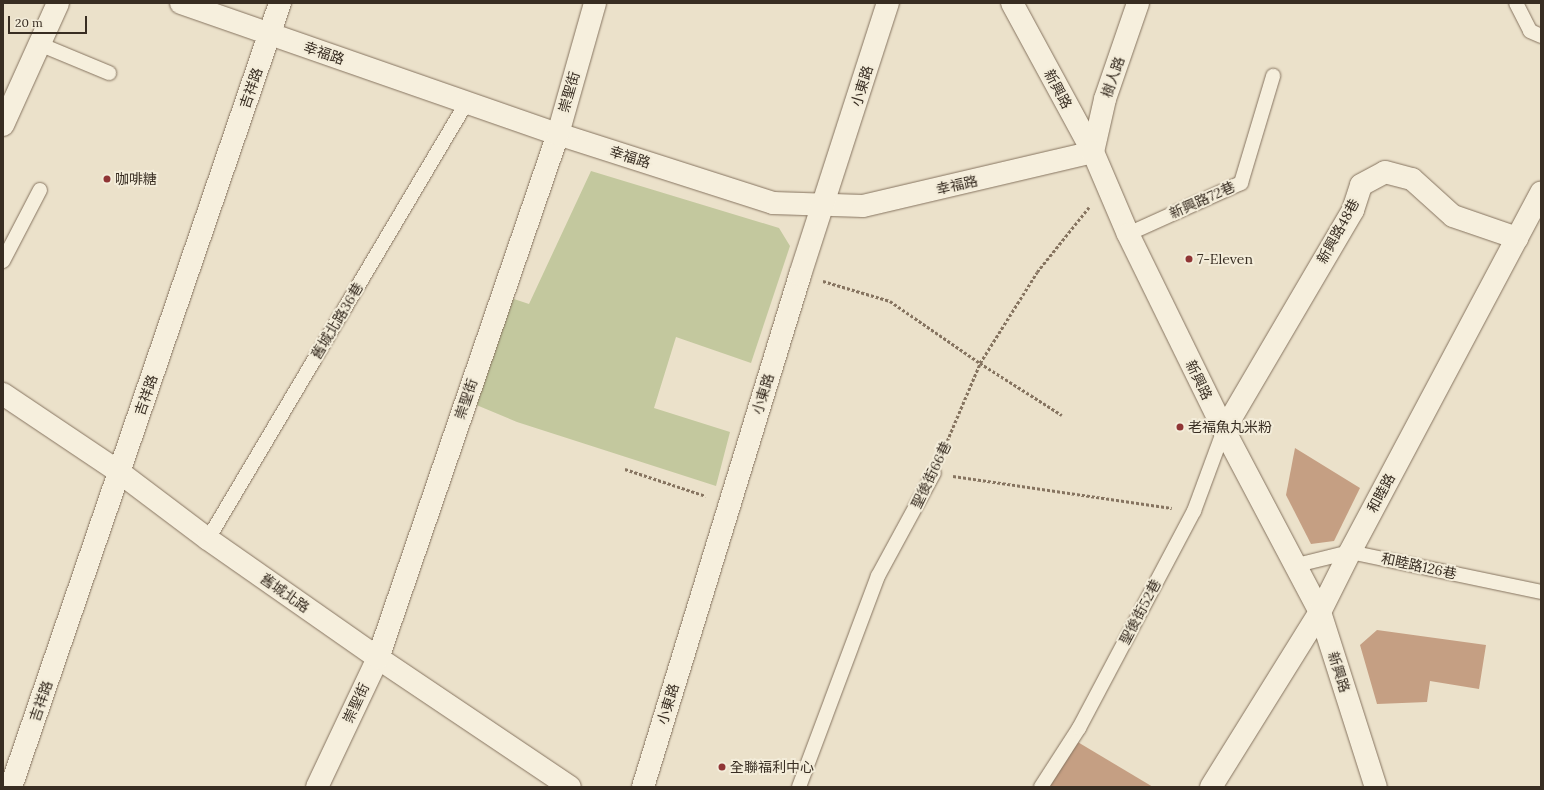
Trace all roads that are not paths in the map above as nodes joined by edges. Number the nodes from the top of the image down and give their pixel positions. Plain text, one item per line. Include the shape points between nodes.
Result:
1 (58, 3) edge
2 (180, 3) edge
3 (280, 3) edge
4 (595, 3) edge
5 (1012, 3) edge
6 (1138, 3) edge
7 (1516, 3) edge
8 (884, 4) edge
9 (270, 34) junction
10 (1541, 36) edge
11 (39, 44) junction
12 (109, 73) dead end
13 (1273, 76) dead end
14 (467, 102) junction
15 (3, 125) edge
16 (558, 134) junction
17 (1093, 152) junction
18 (40, 190) dead end
19 (1541, 194) edge
20 (823, 206) junction
21 (1128, 234) junction
22 (1517, 238) junction
23 (3, 261) edge
24 (3, 394) edge
25 (1224, 430) junction
26 (119, 472) junction
27 (934, 473) road end
28 (208, 539) junction
29 (1350, 552) junction
30 (1297, 564) junction
31 (1541, 592) edge
32 (1320, 612) junction
33 (378, 658) junction
34 (11, 787) edge
35 (317, 787) edge
36 (570, 787) edge
37 (643, 787) edge
38 (799, 787) edge
39 (1041, 787) edge
40 (1211, 787) edge
41 (1376, 787) edge

1 - 11 street
2 - 9 street, 幸福路
3 - 9 street, 吉祥路
4 - 16 street, 崇聖街
5 - 17 street, 新興路
6 - 17 street, 樹人路 via 1105,99
7 - 10 lane via 1530,31
8 - 20 street, 小東路
9 - 14 street, 幸福路
9 - 26 street, 吉祥路
11 - 12 lane
11 - 15 street
13 - 21 lane, 新興路72巷 via 1241,183
14 - 16 street, 幸福路
14 - 28 lane, 舊城北路36巷
16 - 20 street, 幸福路 via 773,203
16 - 33 street, 崇聖街
17 - 20 street, 幸福路 via 862,206
17 - 21 street, 新興路
18 - 23 lane
19 - 22 street, 和睦路
20 - 37 street, 小東路
21 - 25 street, 新興路
22 - 25 street, 新興路48巷 via 1453,216 1412,179 1385,172 1368,180 1362,185 1353,210
22 - 29 street, 和睦路
24 - 26 street, 舊城北路
25 - 30 street, 新興路
25 - 39 lane, 聖後街52巷 via 1194,511 1079,728
26 - 28 street, 舊城北路
26 - 34 street, 吉祥路
27 - 38 lane, 聖後街66巷 via 878,576
28 - 33 street, 舊城北路
29 - 30 lane, 和睦路126巷
29 - 31 lane, 和睦路126巷
29 - 32 street, 和睦路
30 - 32 street, 新興路
32 - 40 street, 和睦路
32 - 41 street, 新興路
33 - 35 street, 崇聖街
33 - 36 street, 舊城北路

